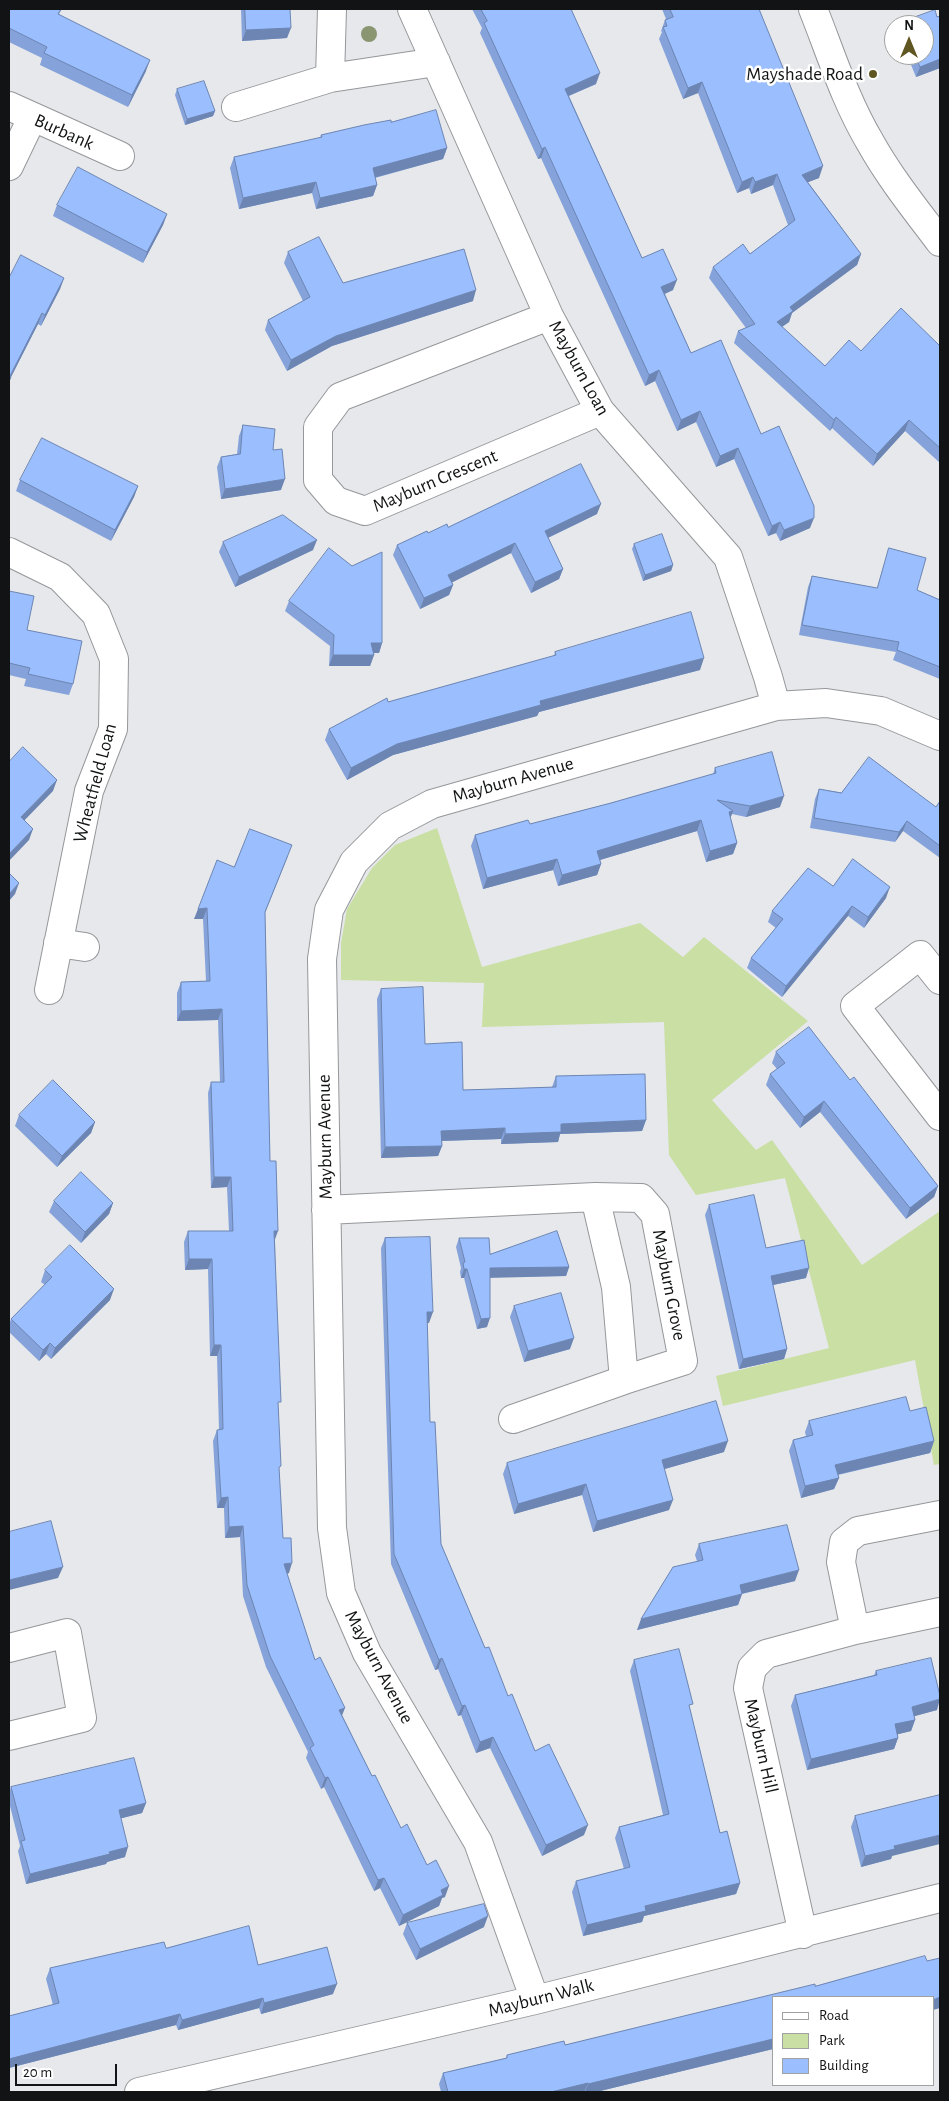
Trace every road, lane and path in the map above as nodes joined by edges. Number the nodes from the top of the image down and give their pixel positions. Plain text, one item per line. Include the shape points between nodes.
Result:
1 (332, 9) edge
2 (412, 9) edge
3 (813, 9) edge
4 (436, 62) junction
5 (330, 78) junction
6 (236, 107) dead end
7 (20, 112) edge
8 (120, 156) dead end
9 (9, 166) edge
10 (940, 242) edge
11 (550, 316) junction
12 (600, 411) junction
13 (9, 552) edge
14 (776, 706) junction
15 (940, 736) edge
16 (58, 943) junction
17 (85, 947) dead end
18 (940, 980) edge
19 (49, 990) dead end
20 (940, 1114) edge
21 (595, 1197) junction
22 (326, 1210) junction
23 (624, 1380) junction
24 (513, 1419) dead end
25 (940, 1515) edge
26 (940, 1612) edge
27 (855, 1630) junction
28 (9, 1648) edge
29 (9, 1736) edge
30 (940, 1898) edge
31 (803, 1934) junction
32 (535, 2000) junction
33 (235, 2082) edge
34 (139, 2092) edge

1 - 5 street
2 - 4 street, Mayburn Loan
3 - 10 street via 844,92 870,143
4 - 5 street
4 - 11 street, Mayburn Loan
5 - 6 street
7 - 8 street, Burbank
7 - 9 street
11 - 12 street, Mayburn Loan
11 - 12 street, Mayburn Crescent via 340,396 318,427 318,480 336,501 365,511
12 - 14 street, Mayburn Loan via 728,557
13 - 16 street, Wheatfield Loan via 60,577 96,614 114,659 113,729 89,790
14 - 15 street, Mayburn Avenue via 826,703 881,711
14 - 22 street, Mayburn Avenue via 432,804 390,826 354,862 329,910 322,959
16 - 17 street
16 - 19 street, Wheatfield Loan
18 - 20 street via 920,955 855,1006
21 - 22 street, Mayburn Grove
21 - 23 street via 616,1287
21 - 23 street, Mayburn Grove via 640,1198 655,1214 684,1361
22 - 32 street, Mayburn Avenue via 332,1528 341,1593 367,1653 478,1842
23 - 24 street, Mayburn Grove
25 - 27 street via 858,1531 844,1542 841,1562
26 - 27 street, Mayburn Hill
27 - 31 street, Mayburn Hill via 766,1654 752,1668 748,1688
28 - 29 street via 67,1633 82,1718
30 - 31 street, Mayburn Walk
31 - 32 street, Mayburn Walk
32 - 33 street, Mayburn Walk
33 - 34 street, Mayburn Walk

